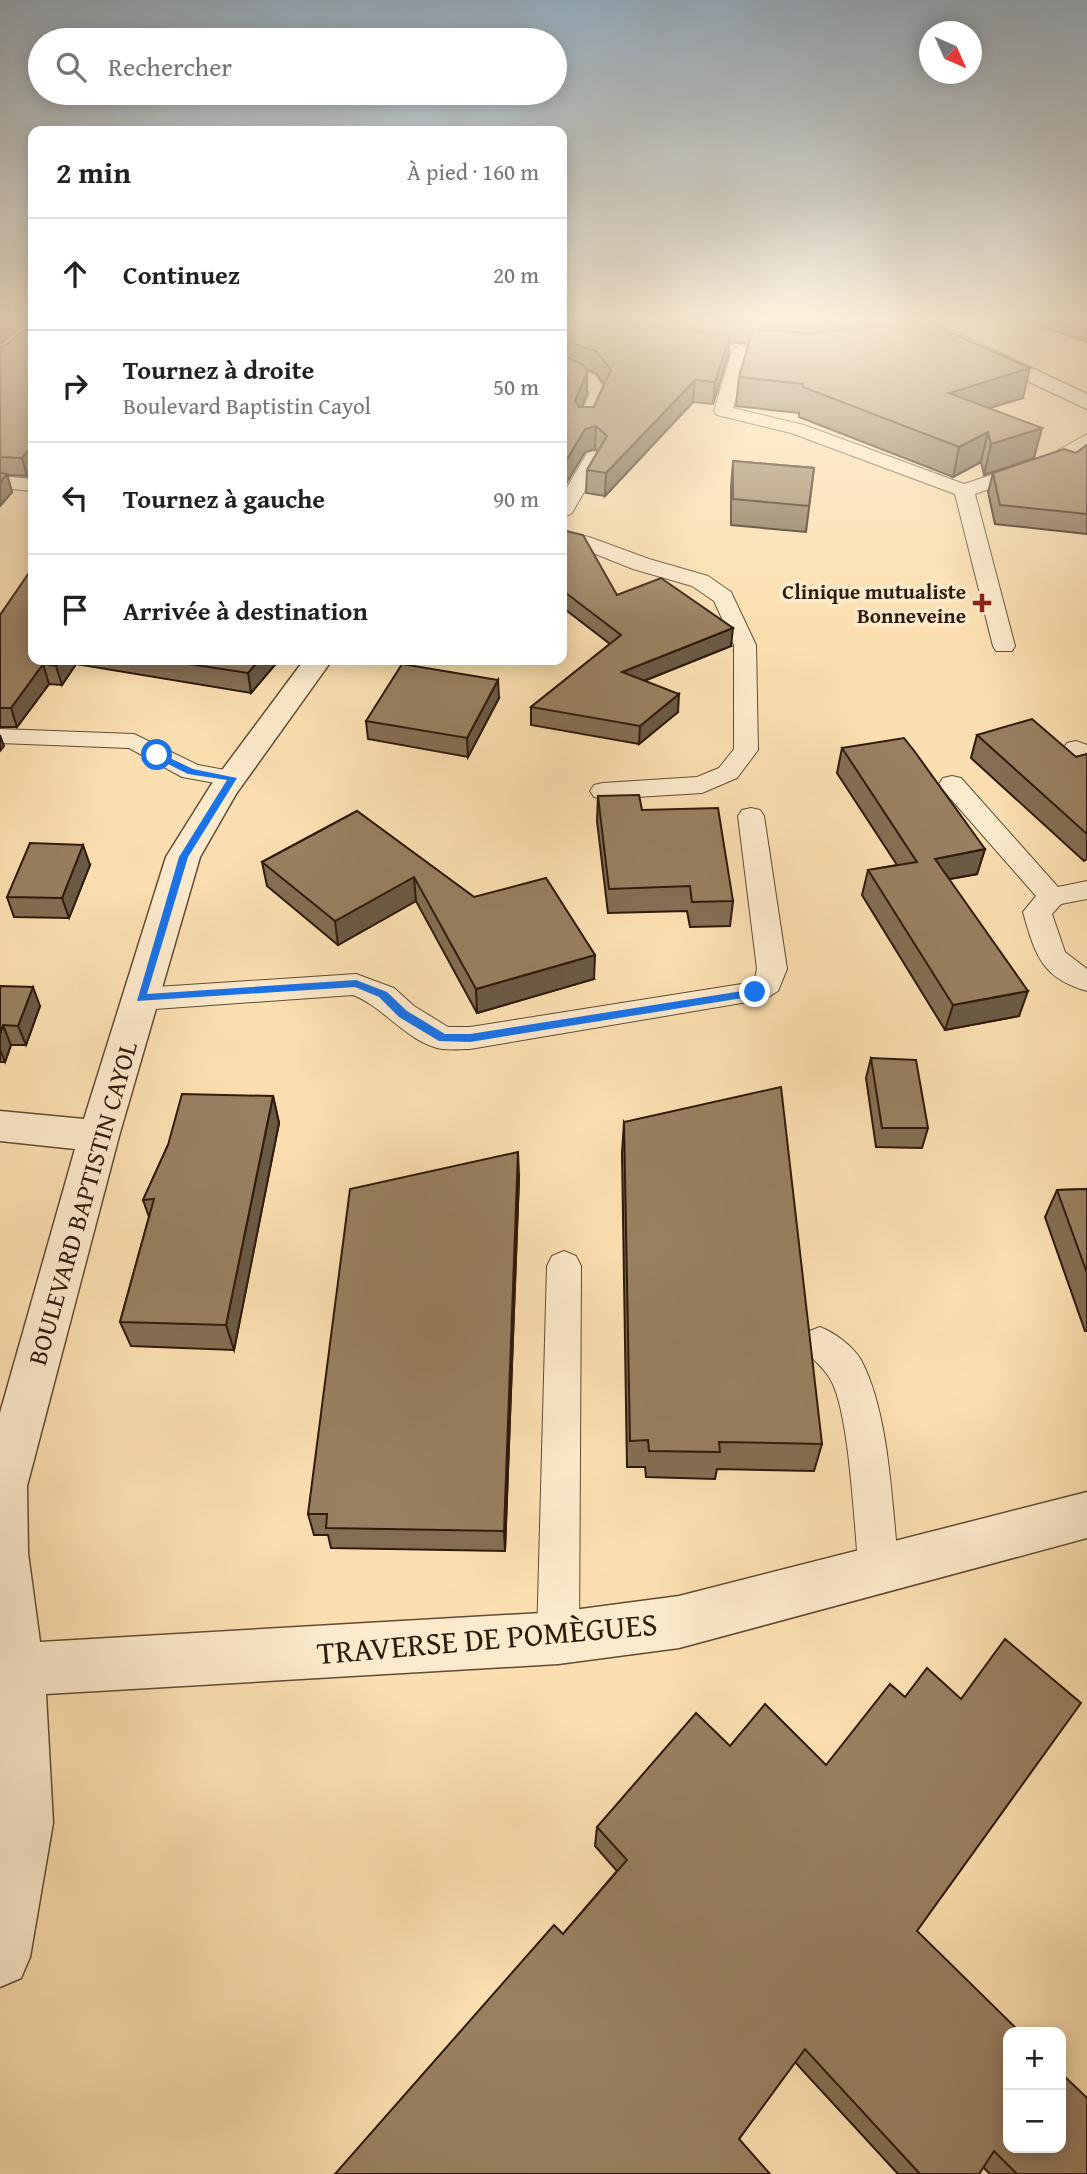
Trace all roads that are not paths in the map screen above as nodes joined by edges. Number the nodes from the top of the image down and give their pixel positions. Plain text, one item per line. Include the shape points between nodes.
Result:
1 (766, 421) edge
2 (1087, 440) edge
3 (594, 457) edge
4 (0, 482) edge
5 (28, 485) edge
6 (964, 491) junction
7 (567, 504) edge
8 (567, 539) edge
9 (1004, 646) dead end
10 (314, 665) edge
11 (0, 736) edge
12 (232, 778) junction
13 (952, 784) dead end
14 (603, 791) dead end
15 (751, 816) dead end
16 (1087, 890) edge
17 (1052, 897) junction
18 (1087, 981) edge
19 (141, 999) junction
20 (0, 1126) edge
21 (99, 1136) junction
22 (564, 1266) dead end
23 (820, 1343) dead end
24 (1087, 1515) edge
25 (879, 1571) junction
26 (558, 1638) junction
27 (9, 1670) edge
28 (0, 1957) edge

1 - 6 lane
2 - 6 lane via 1055,460
3 - 7 lane
4 - 5 lane
6 - 9 lane
8 - 14 lane via 700,581 723,597 745,645 746,750 727,774 702,785
10 - 12 street, BOULEVARD BAPTISTIN CAYOL
11 - 12 lane via 134,741 191,772
12 - 19 street, BOULEVARD BAPTISTIN CAYOL via 183,857
13 - 17 lane
15 - 19 lane via 772,969 768,984 755,992 457,1038 443,1038 403,1014 383,995 356,984
16 - 17 lane
17 - 18 lane via 1037,912 1053,961
19 - 21 street, BOULEVARD BAPTISTIN CAYOL
20 - 21 street
21 - 27 street, BOULEVARD BAPTISTIN CAYOL via 3,1486
22 - 26 lane
23 - 25 lane via 846,1369 863,1426
24 - 25 street, TRAVERSE DE POMÈGUES
25 - 26 street, TRAVERSE DE POMÈGUES via 679,1622
26 - 27 street, TRAVERSE DE POMÈGUES
27 - 28 street, BOULEVARD BAPTISTIN CAYOL via 26,1823

